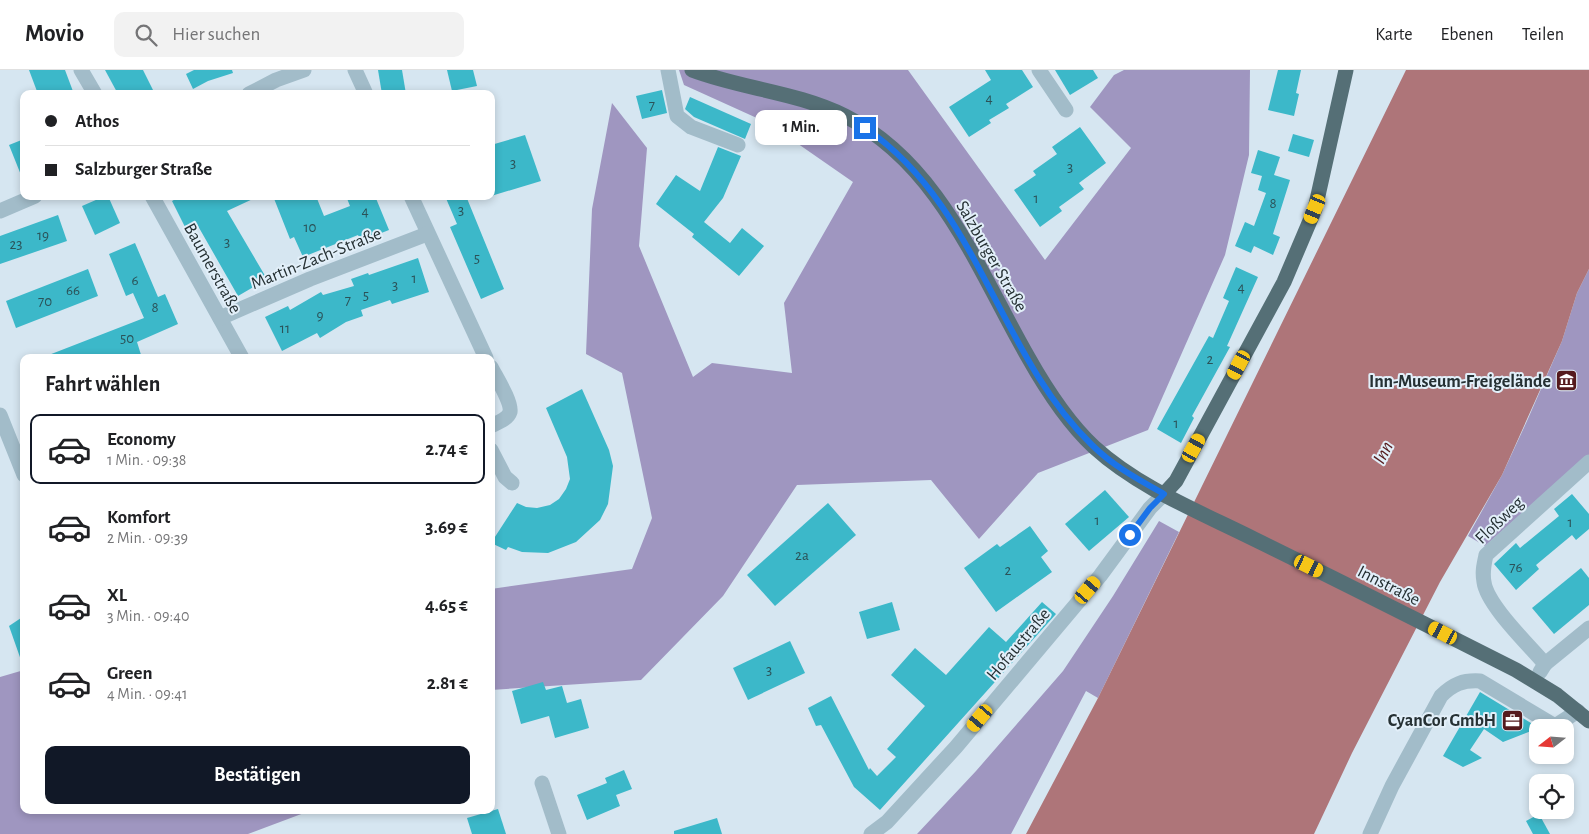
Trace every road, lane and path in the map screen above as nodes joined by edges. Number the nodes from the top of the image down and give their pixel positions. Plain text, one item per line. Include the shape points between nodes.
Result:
1 (81, 70) edge
2 (304, 70) edge
3 (355, 70) edge
4 (668, 70) edge
5 (692, 70) edge
6 (1039, 70) edge
7 (1346, 70) edge
8 (92, 90) edge
9 (257, 90) edge
10 (364, 90) edge
11 (1066, 110) dead end
12 (738, 145) dead end
13 (26, 200) edge
14 (154, 200) edge
15 (413, 200) edge
16 (0, 211) edge
17 (427, 234) junction
18 (220, 318) junction
19 (240, 354) edge
20 (484, 354) edge
21 (495, 375) edge
22 (0, 415) edge
23 (495, 424) edge
24 (495, 458) edge
25 (1589, 462) edge
26 (20, 465) edge
27 (512, 483) dead end
28 (1164, 494) junction
29 (1589, 628) edge
30 (1545, 664) junction
31 (1535, 681) junction
32 (1583, 716) edge
33 (542, 783) dead end
34 (559, 834) edge
35 (871, 834) edge
36 (1370, 834) edge

1 - 8 street
2 - 9 street
3 - 10 street
4 - 12 street via 677,116 691,127
5 - 28 main road, Salzburger Straße via 732,84 825,107 885,141 922,178 942,205 1054,400 1093,446
6 - 11 street
7 - 28 main road via 1315,209 1284,282 1176,481
13 - 16 street
14 - 18 street, Baumerstraße
15 - 17 street
17 - 18 street, Martin-Zach-Straße
17 - 20 street
18 - 19 street, Baumerstraße
21 - 23 street via 510,404 506,418
22 - 26 street
24 - 27 street
25 - 30 street, Floßweg via 1486,555 1483,566 1484,583 1491,600
28 - 31 main road, Innstraße
28 - 35 street, Hofaustraße via 1100,576 956,747 887,822
29 - 30 street
30 - 31 street
31 - 32 main road, Innstraße
32 - 36 street via 1555,726 1480,681 1468,680 1452,685 1441,696
33 - 34 street

